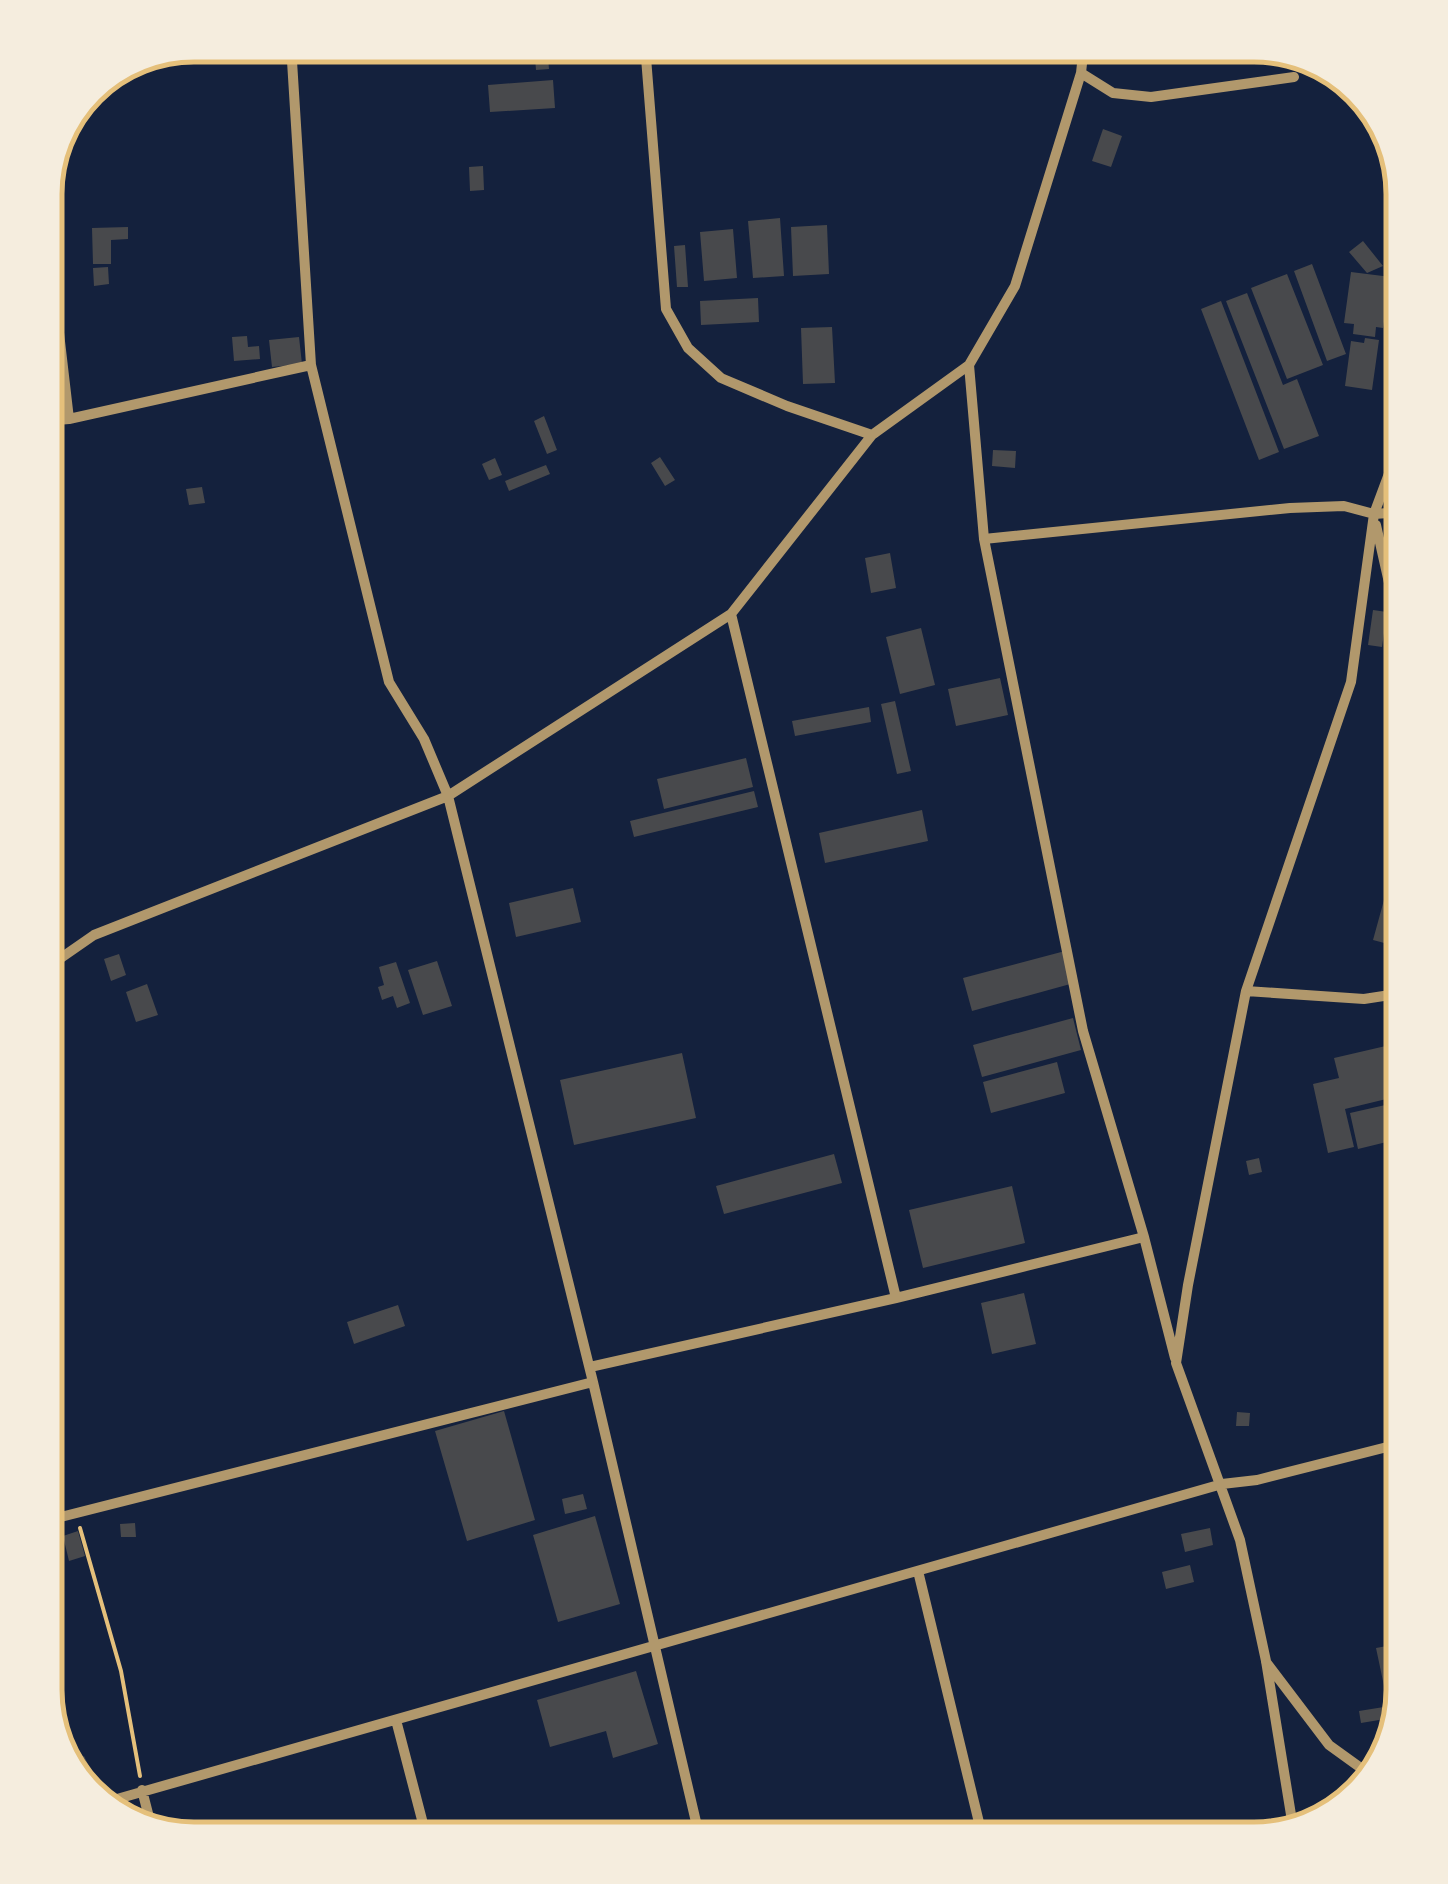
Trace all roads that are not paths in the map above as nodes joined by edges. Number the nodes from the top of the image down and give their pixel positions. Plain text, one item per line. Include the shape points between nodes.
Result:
1 (291, 63) edge
2 (646, 63) edge
3 (1082, 63) edge
4 (1081, 74) junction
5 (1294, 77) dead end
6 (311, 365) junction
7 (968, 365) junction
8 (63, 368) edge
9 (63, 420) edge
10 (69, 420) junction
11 (872, 435) junction
12 (1386, 482) edge
13 (1386, 513) edge
14 (1374, 514) junction
15 (984, 539) junction
16 (1386, 568) edge
17 (731, 614) junction
18 (448, 796) junction
19 (63, 957) edge
20 (1246, 991) junction
21 (1386, 995) edge
22 (1144, 1237) junction
23 (896, 1298) junction
24 (1176, 1363) junction
25 (590, 1366) junction
26 (594, 1382) junction
27 (1386, 1446) edge
28 (1222, 1484) junction
29 (63, 1517) edge
30 (918, 1571) junction
31 (653, 1644) junction
32 (1266, 1661) junction
33 (396, 1720) junction
34 (1359, 1767) edge
35 (142, 1790) junction
36 (119, 1797) edge
37 (148, 1812) edge
38 (1290, 1816) edge
39 (423, 1822) edge
40 (696, 1822) edge
41 (979, 1822) edge

1 - 6 street
2 - 11 street via 666,309 688,348 721,378
3 - 4 street
4 - 5 street via 1113,93 1151,98
4 - 7 street via 1014,286
6 - 10 street
6 - 18 street via 388,682
7 - 11 street
7 - 15 street
8 - 10 street
9 - 10 street
11 - 17 street
12 - 14 street
13 - 14 street
14 - 15 street via 1344,506 1290,508
14 - 16 street
14 - 20 street via 1351,682
15 - 22 street via 1084,1031
17 - 18 street
17 - 23 street
18 - 19 street via 94,935
18 - 25 street
20 - 21 street
20 - 24 street
22 - 23 street
22 - 24 street
23 - 25 street
24 - 28 street
25 - 26 street
26 - 29 street
26 - 31 street
27 - 28 street
28 - 30 street
28 - 32 street
30 - 31 street
30 - 41 street
31 - 33 street
31 - 40 street
32 - 34 street via 1329,1745
32 - 38 street
33 - 35 street
33 - 39 street
35 - 36 street
35 - 37 street

